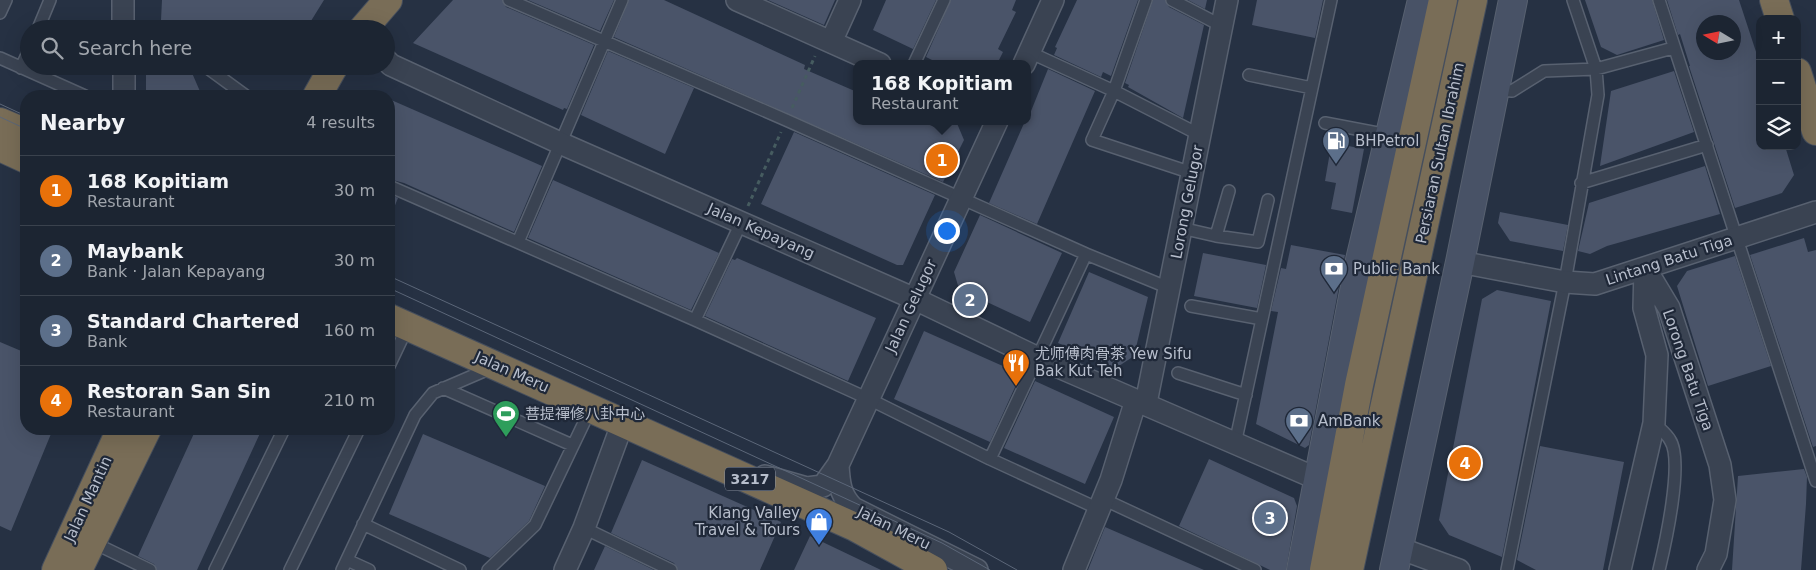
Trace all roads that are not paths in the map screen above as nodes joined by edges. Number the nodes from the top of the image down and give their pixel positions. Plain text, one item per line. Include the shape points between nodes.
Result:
1 (6, 0) edge
2 (50, 0) edge
3 (123, 0) edge
4 (388, 0) edge
5 (509, 0) edge
6 (622, 0) edge
7 (737, 0) edge
8 (850, 0) edge
9 (944, 0) edge
10 (1053, 0) edge
11 (1146, 0) edge
12 (1172, 0) edge
13 (1227, 0) edge
14 (1331, 0) edge
15 (1412, 0) edge
16 (1422, 0) edge
17 (1443, 0) edge
18 (1473, 0) edge
19 (1513, 0) edge
20 (1573, 0) edge
21 (1659, 0) edge
22 (1774, 0) edge
23 (0, 13) edge
24 (1779, 15) edge
25 (42, 20) edge
26 (123, 20) edge
27 (371, 20) edge
28 (1222, 26) junction
29 (831, 42) junction
30 (604, 43) junction
31 (1673, 48) junction
32 (0, 58) edge
33 (1026, 58) edge
34 (871, 60) edge
35 (916, 60) edge
36 (395, 67) edge
37 (20, 68) edge
38 (1596, 69) junction
39 (37, 75) edge
40 (124, 75) edge
41 (217, 75) edge
42 (329, 75) edge
43 (1249, 75) dead end
44 (1801, 84) edge
45 (1312, 88) junction
46 (71, 90) edge
47 (124, 90) edge
48 (238, 90) edge
49 (320, 90) edge
50 (1495, 90) junction
51 (1114, 91) junction
52 (0, 122) edge
53 (1325, 123) dead end
54 (995, 125) edge
55 (20, 130) edge
56 (1816, 130) edge
57 (1200, 135) junction
58 (1383, 135) junction
59 (560, 144) junction
60 (1707, 145) junction
61 (0, 148) edge
62 (20, 156) edge
63 (1192, 173) junction
64 (1581, 183) junction
65 (395, 189) edge
66 (1229, 191) dead end
67 (961, 199) junction
68 (1268, 200) dead end
69 (1816, 212) edge
70 (741, 223) junction
71 (1181, 228) junction
72 (1216, 236) junction
73 (1738, 238) junction
74 (518, 242) junction
75 (1086, 254) junction
76 (1460, 262) junction
77 (1645, 268) junction
78 (1565, 282) junction
79 (1169, 288) junction
80 (915, 299) junction
81 (1191, 306) dead end
82 (1262, 319) junction
83 (696, 320) junction
84 (399, 322) edge
85 (395, 339) edge
86 (1038, 358) junction
87 (498, 365) junction
88 (1178, 373) dead end
89 (443, 388) junction
90 (1246, 395) junction
91 (869, 399) junction
92 (1141, 402) junction
93 (591, 408) junction
94 (623, 422) junction
95 (1654, 423) junction
96 (118, 435) edge
97 (144, 435) edge
98 (281, 435) edge
99 (356, 435) edge
100 (1235, 444) junction
101 (572, 445) junction
102 (698, 455) junction
103 (1813, 458) edge
104 (990, 459) junction
105 (838, 464) junction
106 (1320, 480) junction
107 (1816, 481) edge
108 (1101, 504) junction
109 (364, 524) junction
110 (584, 528) junction
111 (92, 542) junction
112 (1409, 561) edge
113 (344, 565) edge
114 (920, 566) edge
115 (56, 570) edge
116 (78, 570) edge
117 (150, 570) edge
118 (215, 570) edge
119 (290, 570) edge
120 (369, 570) edge
121 (460, 570) edge
122 (488, 570) edge
123 (565, 570) edge
124 (671, 570) edge
125 (977, 570) edge
126 (1074, 570) edge
127 (1256, 570) edge
128 (1301, 570) edge
129 (1324, 570) edge
130 (1349, 570) edge
131 (1459, 570) edge
132 (1507, 570) edge
133 (1620, 570) edge
134 (1659, 570) edge
135 (1708, 570) edge

1 - 23 lane
2 - 25 lane
3 - 26 street
4 - 27 highway
5 - 30 lane
6 - 30 lane
7 - 29 street
8 - 29 street
9 - 35 lane
10 - 33 street
11 - 51 lane
12 - 28 lane
13 - 28 street, Lorong Gelugor
14 - 45 lane
15 - 58 lane
16 - 58 main road
17 - 129 highway, Persiaran Sultan Ibrahim via 1359,384
18 - 130 highway, Persiaran Sultan Ibrahim
19 - 50 main road
20 - 38 lane
21 - 31 lane
22 - 24 highway
28 - 57 street, Lorong Gelugor
29 - 34 street
30 - 59 lane
30 - 67 lane
31 - 38 lane
31 - 60 lane
32 - 37 lane
33 - 51 lane
36 - 59 street, Jalan Kepayang
38 - 50 lane via 1544,71 1512,91
38 - 64 lane via 1598,95
39 - 46 lane
40 - 47 street
41 - 48 lane
42 - 49 highway
43 - 45 lane
44 - 56 highway
45 - 82 lane
50 - 76 main road
51 - 57 lane
51 - 63 lane via 1092,140
52 - 55 highway
53 - 58 lane
54 - 67 street, Jalan Gelugor
57 - 63 street, Lorong Gelugor
58 - 106 main road
59 - 70 street, Jalan Kepayang
59 - 74 lane
60 - 64 lane
60 - 73 lane
61 - 62 highway
63 - 71 street, Lorong Gelugor
64 - 78 lane
65 - 74 lane
66 - 72 lane
67 - 75 lane
67 - 80 street, Jalan Gelugor
68 - 72 lane via 1258,242
69 - 73 street, Lintang Batu Tiga
70 - 80 street, Jalan Kepayang
70 - 83 lane
71 - 72 lane
71 - 79 street, Lorong Gelugor
73 - 77 street, Lintang Batu Tiga
73 - 103 lane
74 - 83 lane
75 - 79 lane
75 - 86 lane
76 - 78 street, Lintang Batu Tiga
76 - 112 main road
77 - 78 street, Lintang Batu Tiga via 1595,284
77 - 95 street, Lorong Batu Tiga via 1644,308 1657,355
77 - 135 street, Lorong Batu Tiga via 1669,308 1720,465 1725,500 1716,554
78 - 132 lane
79 - 92 street, Lorong Gelugor
80 - 86 street, Jalan Kepayang
80 - 91 street, Jalan Gelugor
81 - 82 lane
82 - 90 lane
83 - 91 lane
84 - 85 lane
84 - 87 highway, Jalan Meru / 3217
86 - 92 street, Jalan Kepayang
86 - 104 lane
87 - 89 lane
87 - 93 highway, Jalan Meru / 3217
88 - 90 lane
89 - 101 lane
89 - 109 lane via 433,393 415,414
90 - 100 lane
91 - 104 lane
91 - 105 street, Jalan Gelugor
92 - 100 street, Jalan Kepayang
92 - 108 street, Lorong Gelugor
93 - 94 highway, Jalan Meru / 3217
93 - 101 lane
94 - 102 highway, Jalan Meru / 3217
94 - 110 street
95 - 133 street, Lorong Batu Tiga
95 - 134 lane via 1670,440 1676,458 1668,536
96 - 115 highway, Jalan Mantin
97 - 111 highway
98 - 118 lane
99 - 119 lane
100 - 106 street, Jalan Kepayang
101 - 122 lane via 535,524
102 - 105 street, Jalan Gelugor via 808,488 823,486
102 - 114 highway, Jalan Meru / 3217 via 855,527
103 - 107 lane
104 - 108 lane
105 - 125 street, Jalan Meru via 843,498 853,508
106 - 128 main road
108 - 126 street, Lorong Gelugor
108 - 127 lane
109 - 113 lane
109 - 121 lane
110 - 123 street
110 - 124 lane
111 - 116 highway
111 - 117 lane
112 - 131 street
113 - 120 lane

